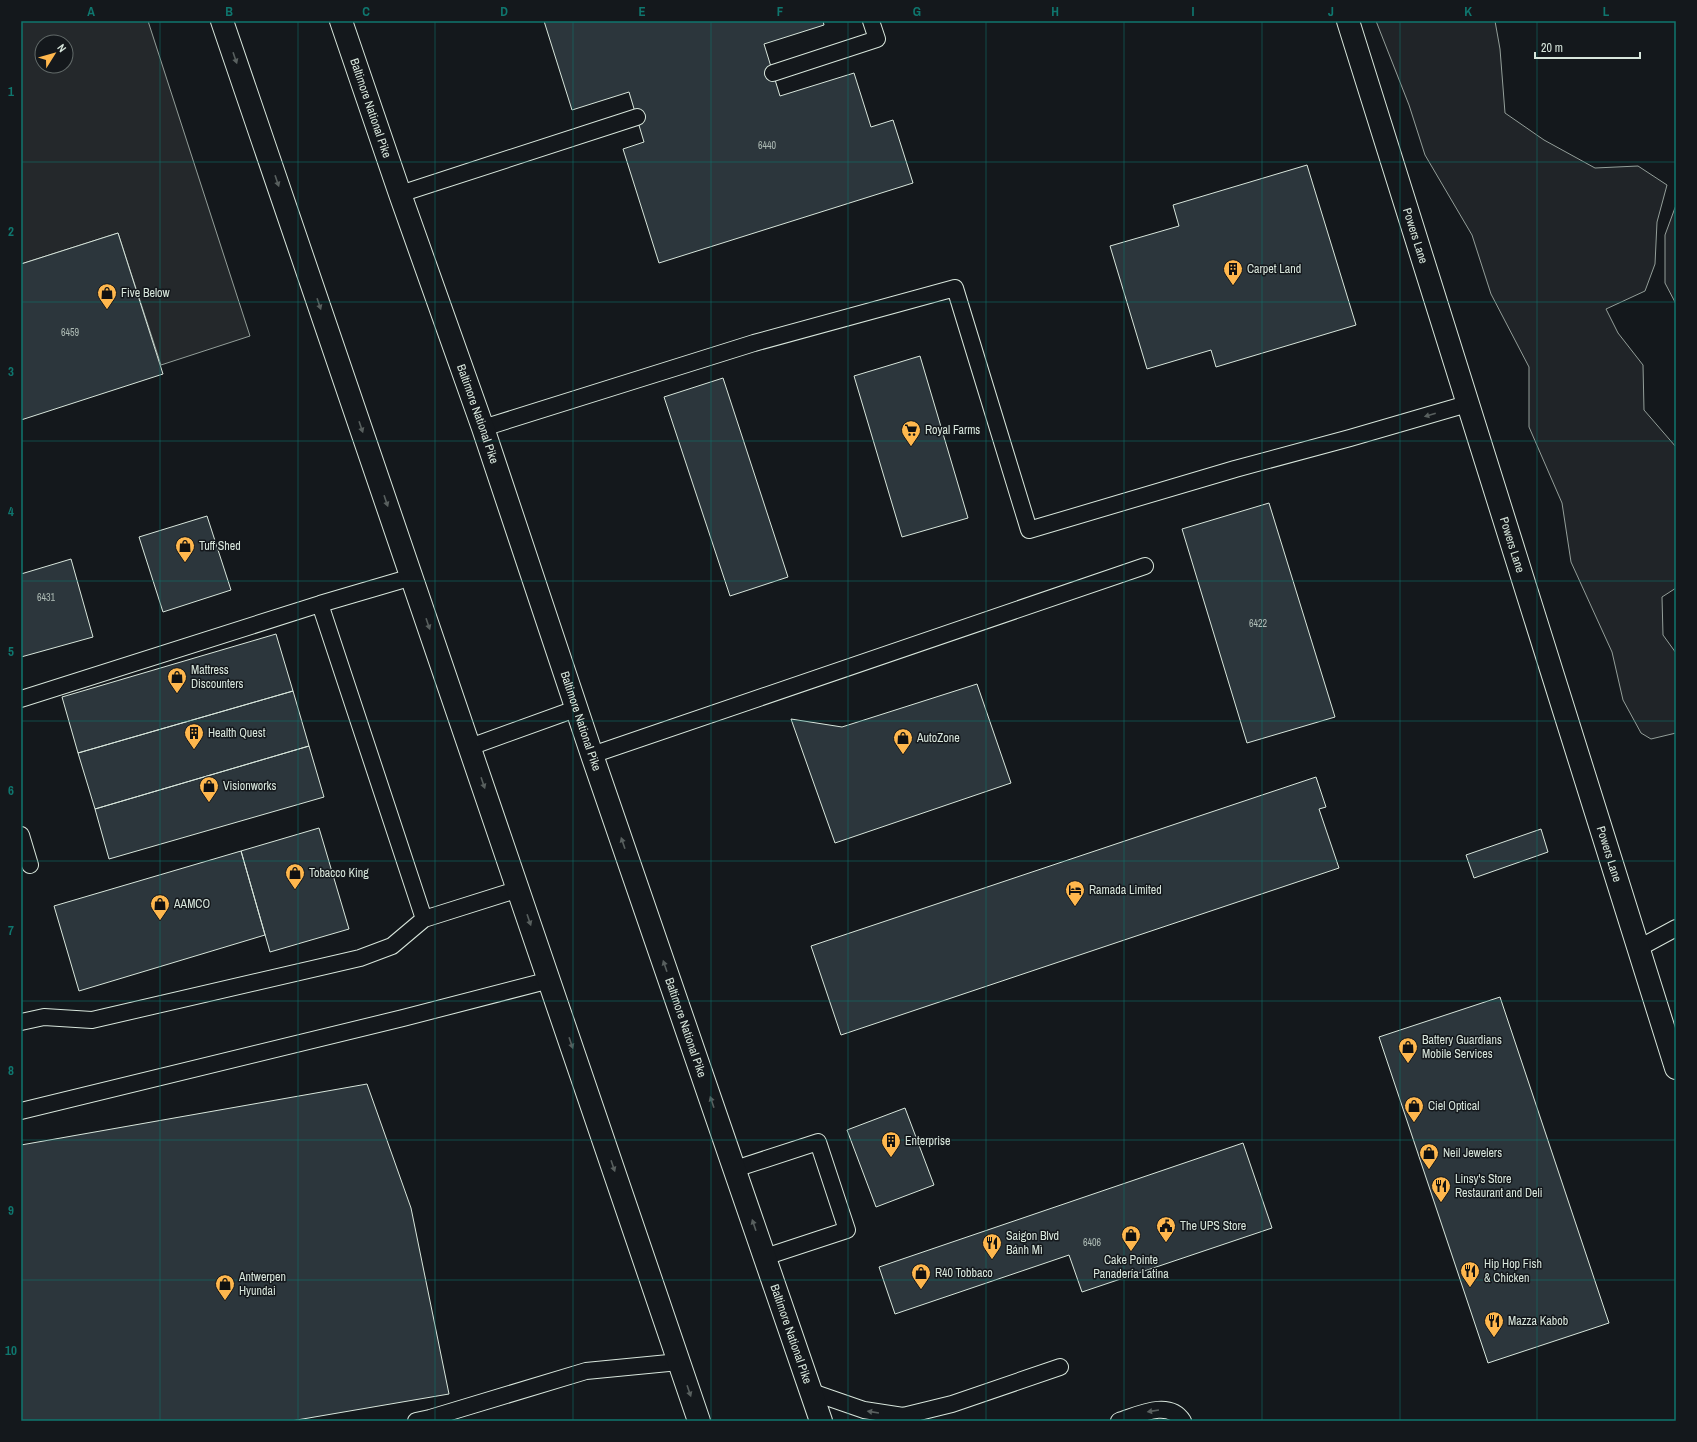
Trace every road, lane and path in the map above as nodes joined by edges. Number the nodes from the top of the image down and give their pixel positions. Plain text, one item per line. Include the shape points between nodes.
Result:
1 (222, 21) edge
2 (341, 21) edge
3 (871, 21) edge
4 (1348, 21) edge
5 (773, 73) dead end
6 (637, 118) dead end
7 (400, 194) junction
8 (1467, 404) junction
9 (483, 428) junction
10 (1145, 566) dead end
11 (412, 577) junction
12 (320, 604) junction
13 (21, 699) edge
14 (578, 708) junction
15 (470, 746) junction
16 (592, 756) junction
17 (21, 835) edge
18 (30, 865) dead end
19 (519, 889) junction
20 (424, 919) junction
21 (1676, 928) edge
22 (1639, 948) junction
23 (550, 980) junction
24 (21, 1022) edge
25 (1676, 1068) edge
26 (21, 1111) edge
27 (736, 1169) junction
28 (765, 1257) junction
29 (679, 1362) junction
30 (1060, 1367) dead end
31 (812, 1392) junction
32 (952, 1404) junction
33 (416, 1421) edge
34 (699, 1421) edge
35 (821, 1421) edge
36 (935, 1421) edge
37 (1119, 1421) edge
38 (1183, 1421) edge

1 -> 11 main road
2 - 7 main road, Baltimore National Pike
3 - 5 lane via 877,40
4 - 8 main road, Powers Lane
6 - 7 lane
7 - 9 main road, Baltimore National Pike
8 -> 9 lane via 1029,530 955,288 754,343
8 - 22 main road, Powers Lane
9 - 14 main road, Baltimore National Pike
10 - 16 lane
11 - 12 lane
11 -> 15 main road
12 - 13 lane
12 - 20 lane
14 - 15 lane
14 - 16 main road, Baltimore National Pike
15 -> 19 main road
27 -> 16 main road, Baltimore National Pike
17 - 18 lane
19 - 20 lane
19 -> 23 main road
20 - 24 lane via 392,946 360,958 92,1020 44,1017
21 - 22 lane
22 - 25 main road, Powers Lane
23 - 26 lane
23 -> 29 main road
28 -> 27 main road, Baltimore National Pike
27 - 28 lane via 818,1142 821,1149 847,1230
28 - 31 main road, Baltimore National Pike
29 - 33 lane via 586,1371
29 -> 34 main road
30 - 32 lane
32 -> 31 lane via 903,1416 864,1410
31 - 35 main road, Baltimore National Pike
32 - 36 lane
38 -> 37 lane via 1180,1416 1167,1410 1152,1410

